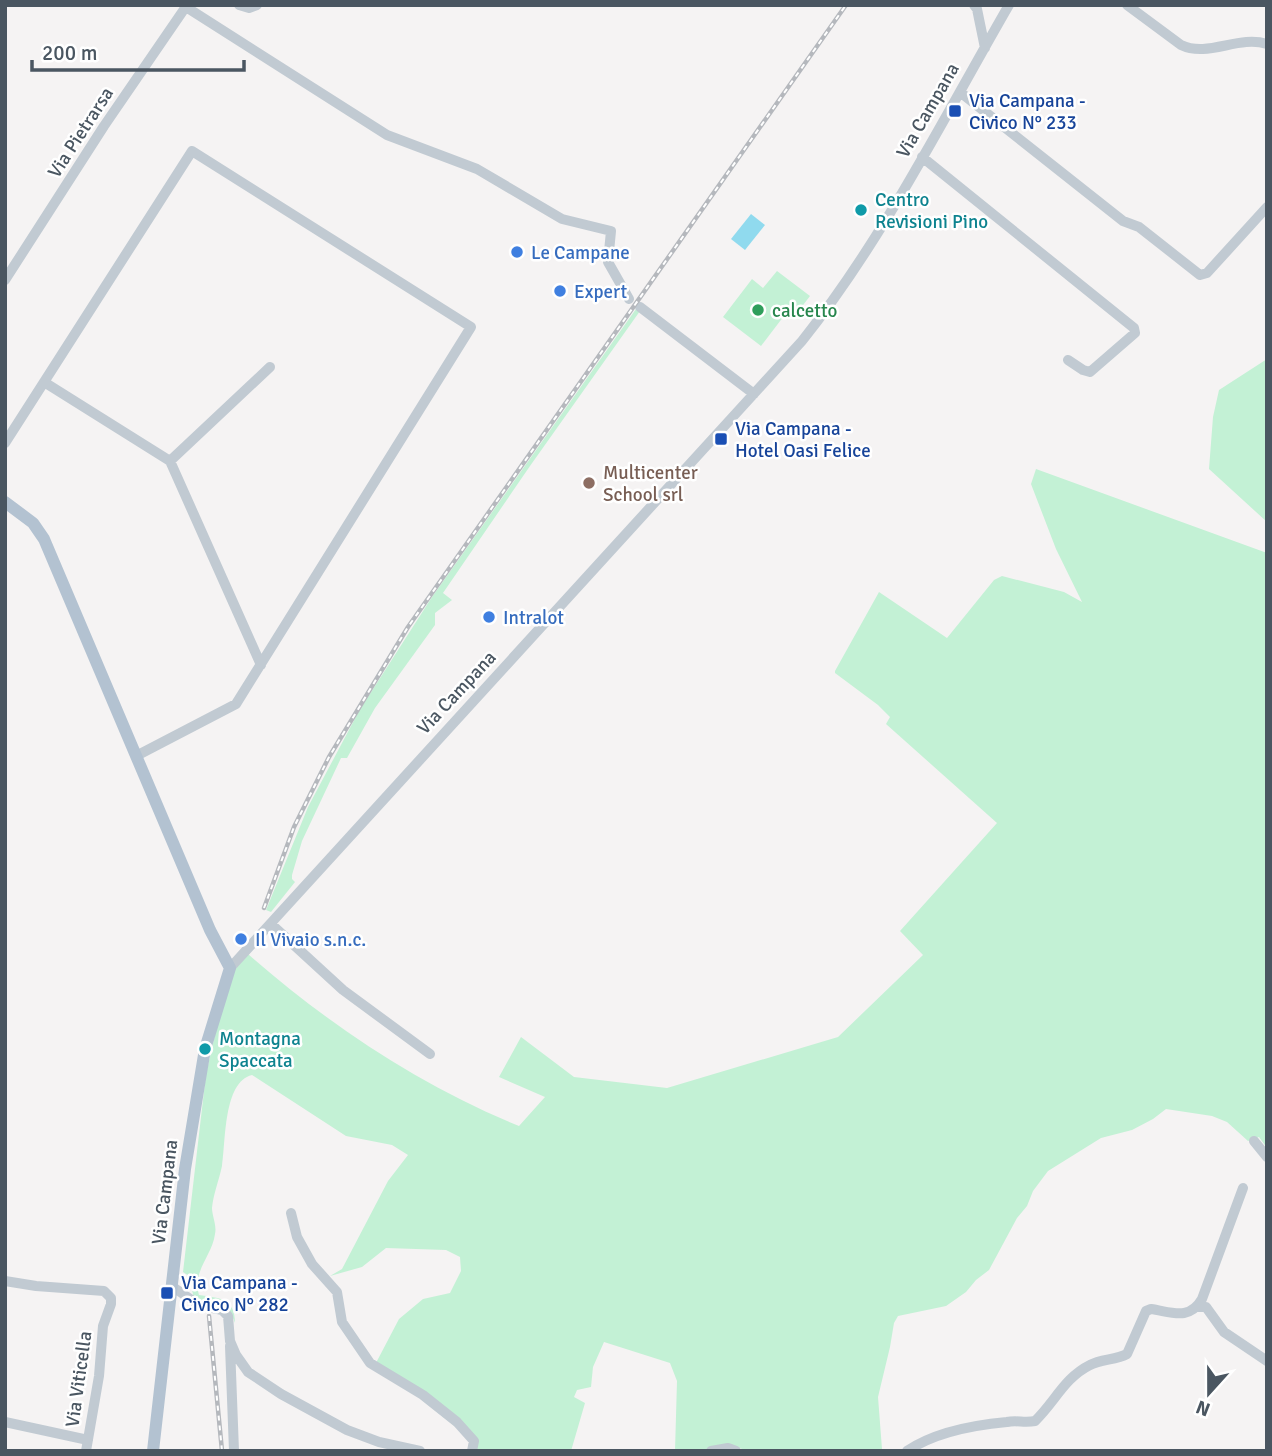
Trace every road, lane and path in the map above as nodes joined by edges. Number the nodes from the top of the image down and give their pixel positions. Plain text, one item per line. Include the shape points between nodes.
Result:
1 (239, 5) edge
2 (257, 5) edge
3 (974, 5) edge
4 (1009, 5) edge
5 (1127, 5) edge
6 (187, 6) edge
7 (1267, 44) edge
8 (985, 48) junction
9 (960, 92) junction
10 (922, 157) junction
11 (1267, 207) edge
12 (5, 280) edge
13 (629, 299) dead end
14 (640, 307) dead end
15 (1068, 360) dead end
16 (270, 367) dead end
17 (44, 382) junction
18 (754, 394) junction
19 (5, 443) edge
20 (170, 461) junction
21 (5, 502) edge
22 (261, 666) junction
23 (138, 755) junction
24 (271, 924) junction
25 (230, 968) junction
26 (430, 1054) dead end
27 (1254, 1141) dead end
28 (1267, 1157) edge
29 (1243, 1188) dead end
30 (290, 1213) dead end
31 (5, 1281) edge
32 (173, 1287) junction
33 (1198, 1307) junction
34 (230, 1341) junction
35 (1267, 1360) edge
36 (5, 1422) edge
37 (87, 1445) edge
38 (153, 1451) edge
39 (234, 1451) edge
40 (420, 1451) edge
41 (472, 1451) edge
42 (710, 1451) edge
43 (736, 1451) edge
44 (907, 1451) edge

1 - 2 street
3 - 8 street
4 - 8 street, Via Campana
5 - 7 street via 1190,50 1244,41
6 - 12 street, Via Pietrarsa
6 - 13 street via 387,135 477,169 562,219 611,231 608,262
8 - 9 street, Via Campana
9 - 10 street, Via Campana
9 - 11 street via 1123,221 1139,227 1200,275 1207,273
10 - 15 street via 1134,328 1135,333 1090,372
10 - 18 street, Via Campana via 844,287
14 - 18 street
16 - 20 street
17 - 19 street
17 - 20 street
17 - 22 street via 192,151 471,327
18 - 24 street, Via Campana
20 - 22 street
21 - 23 main road via 33,523 44,539
22 - 23 street via 236,704
23 - 25 main road
24 - 25 street, Via Campana
24 - 26 street via 343,990
25 - 32 main road, Via Campana via 205,1049 185,1168
27 - 28 street
29 - 33 street
30 - 41 street via 312,1264 337,1292 342,1322 370,1363 457,1422 474,1441
31 - 37 street, Via Viticella via 104,1291 111,1298
32 - 34 street via 199,1305 222,1310 228,1316
32 - 38 main road, Via Campana
33 - 35 street via 1206,1307 1224,1332
33 - 44 street via 1181,1315 1146,1311 1127,1354 1093,1363 1076,1374 1035,1421 956,1431
34 - 39 street
34 - 40 street via 248,1372 316,1415 379,1442
36 - 37 street
42 - 43 street

